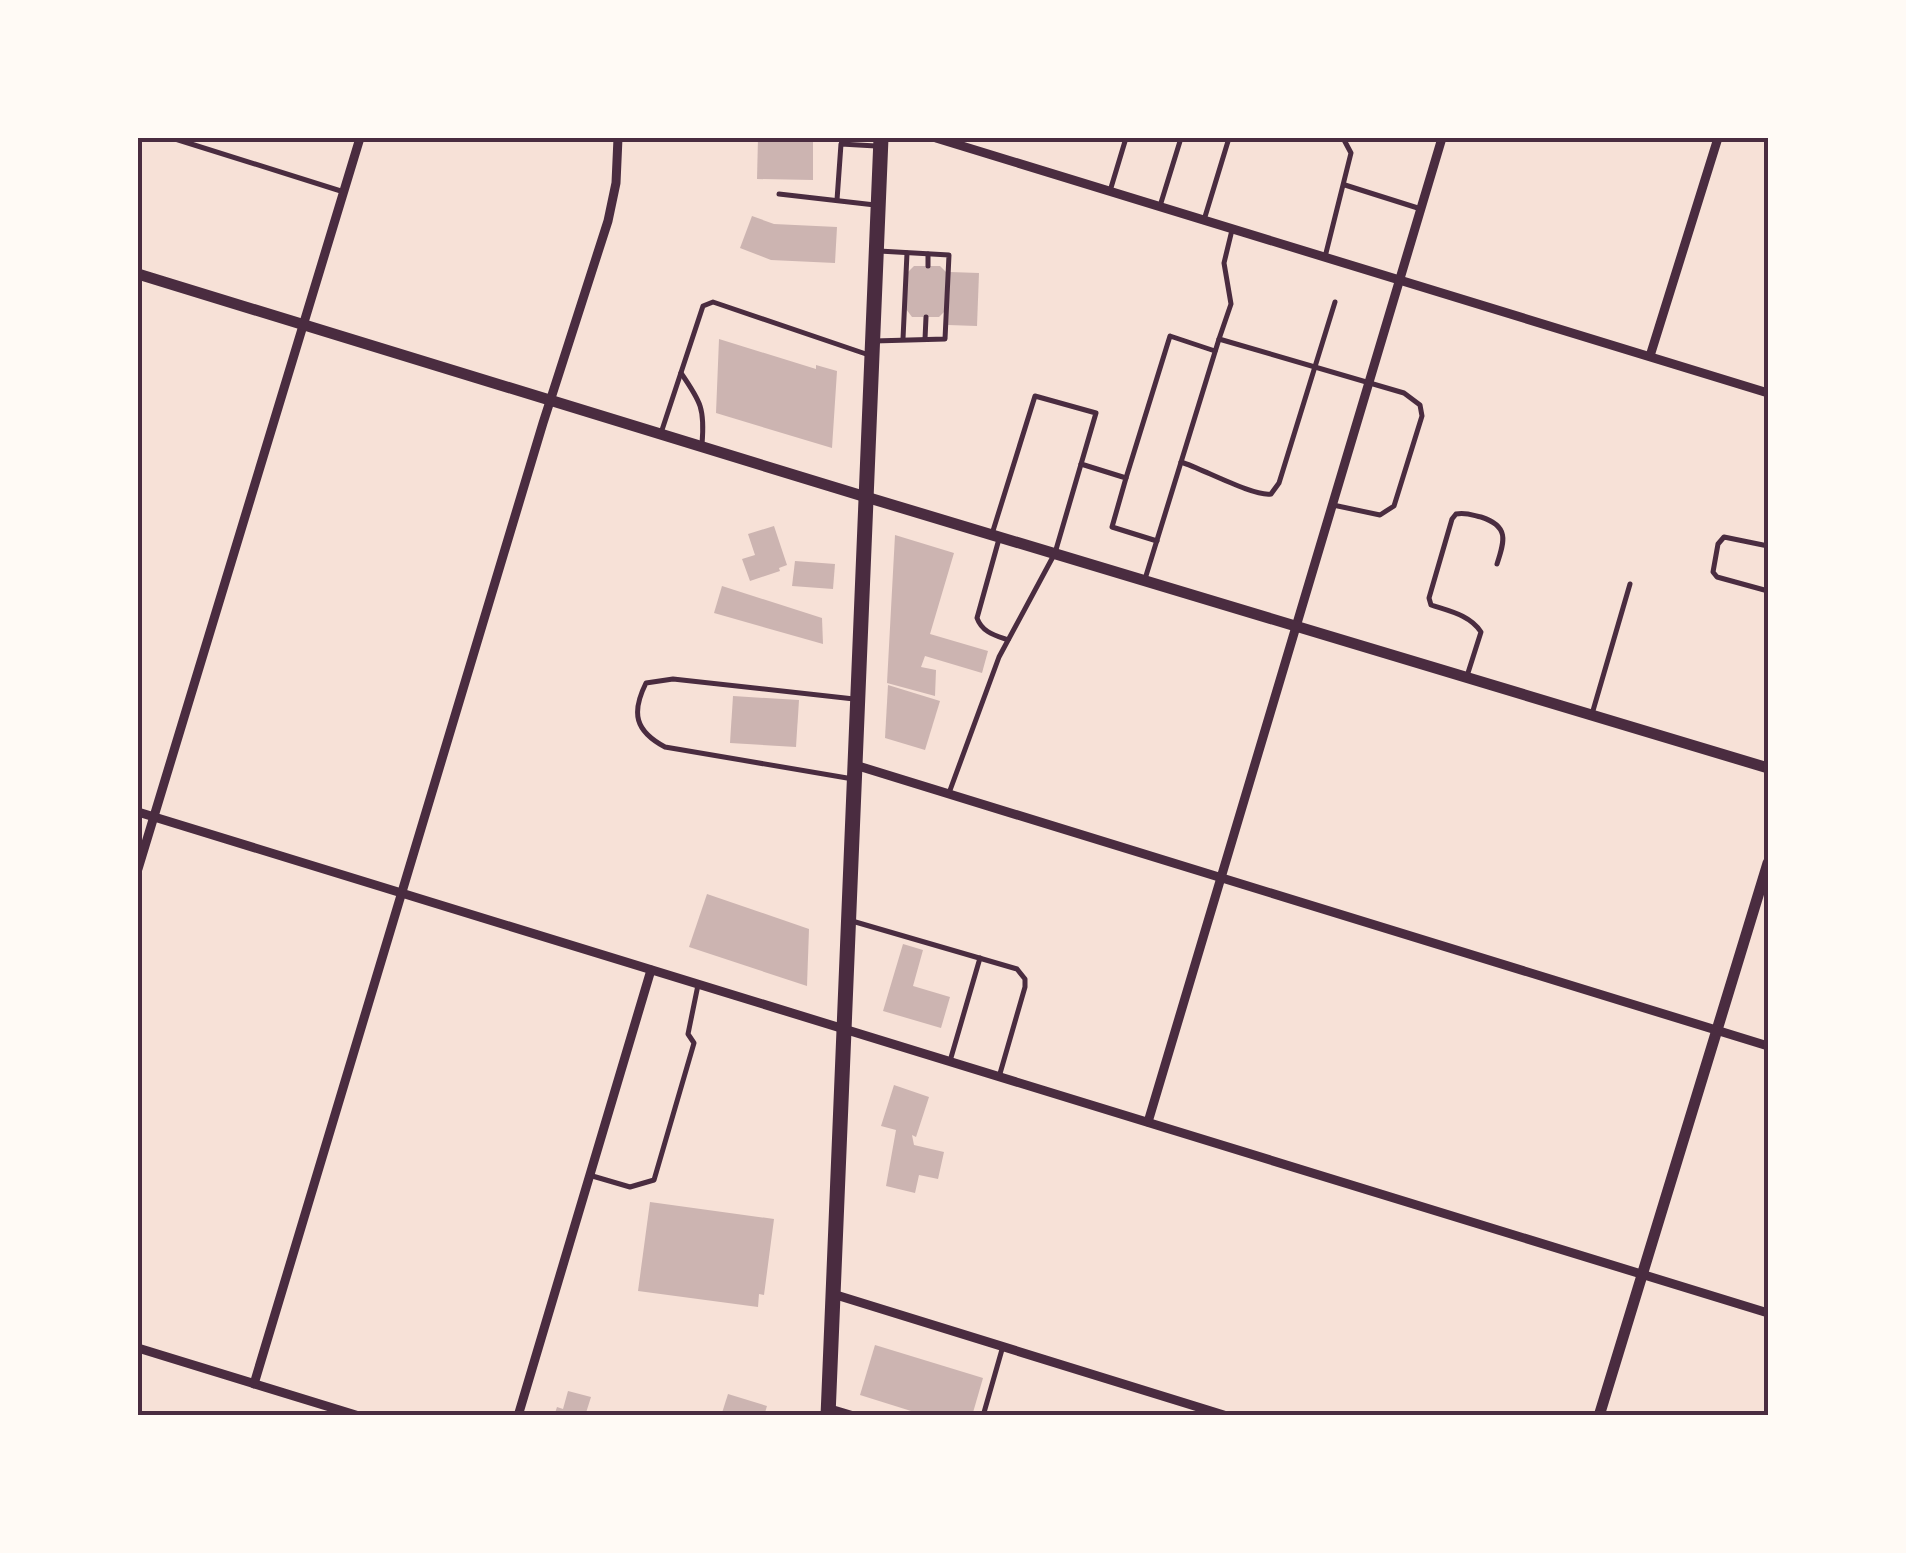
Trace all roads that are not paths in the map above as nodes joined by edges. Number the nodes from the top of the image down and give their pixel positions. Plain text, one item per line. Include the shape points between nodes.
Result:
1 (172, 138) edge
2 (360, 138) edge
3 (618, 138) edge
4 (936, 138) edge
5 (1126, 138) edge
6 (1181, 138) edge
7 (1229, 138) edge
8 (1343, 138) edge
9 (1442, 138) edge
10 (1718, 138) edge
11 (881, 142) edge
12 (964, 142) edge
13 (1345, 185) junction
14 (1110, 191) junction
15 (344, 192) junction
16 (779, 194) dead end
17 (837, 200) junction
18 (878, 206) junction
19 (1160, 206) junction
20 (1421, 209) junction
21 (1204, 220) junction
22 (1232, 228) junction
23 (876, 251) junction
24 (907, 252) junction
25 (928, 254) junction
26 (1325, 257) junction
27 (928, 266) dead end
28 (138, 274) edge
29 (1400, 280) junction
30 (1334, 302) dead end
31 (926, 317) dead end
32 (304, 324) junction
33 (925, 339) junction
34 (1219, 339) junction
35 (903, 340) junction
36 (872, 348) junction
37 (1216, 351) junction
38 (1650, 356) junction
39 (1314, 368) junction
40 (682, 373) junction
41 (1370, 383) junction
42 (1768, 393) edge
43 (550, 401) junction
44 (661, 434) junction
45 (702, 447) junction
46 (1181, 462) junction
47 (1081, 464) junction
48 (1126, 478) junction
49 (866, 497) junction
50 (1333, 505) junction
51 (996, 535) junction
52 (1157, 541) junction
53 (1768, 546) edge
54 (1055, 552) junction
55 (1498, 564) dead end
56 (1145, 579) junction
57 (1630, 584) dead end
58 (1768, 591) edge
59 (1298, 624) junction
60 (1008, 640) junction
61 (1467, 676) junction
62 (858, 699) junction
63 (1592, 714) junction
64 (1768, 768) edge
65 (854, 772) junction
66 (949, 794) junction
67 (138, 812) edge
68 (153, 816) junction
69 (1768, 863) edge
70 (138, 869) edge
71 (1220, 877) junction
72 (403, 894) junction
73 (849, 920) junction
74 (980, 958) junction
75 (651, 970) junction
76 (698, 984) junction
77 (844, 1028) junction
78 (1718, 1030) junction
79 (1768, 1046) edge
80 (950, 1062) junction
81 (999, 1076) junction
82 (1148, 1122) junction
83 (589, 1175) junction
84 (1642, 1275) junction
85 (833, 1294) junction
86 (1768, 1313) edge
87 (1004, 1346) junction
88 (138, 1348) edge
89 (254, 1384) junction
90 (828, 1411) edge
91 (359, 1416) edge
92 (518, 1416) edge
93 (860, 1416) edge
94 (982, 1416) edge
95 (1228, 1416) edge
96 (1599, 1416) edge

1 - 15 lane
2 - 15 street
3 - 43 street via 608,221
4 - 12 street
5 - 14 lane
6 - 19 lane
7 - 21 lane
8 - 13 lane via 1351,154
9 - 20 street
10 - 38 street
11 - 17 lane via 841,144
11 - 18 main road
12 - 14 street
13 - 20 lane
13 - 26 lane
14 - 19 street
15 - 32 street
16 - 17 lane
17 - 18 lane
18 - 23 main road
19 - 21 street
20 - 29 street
21 - 22 street
22 - 26 street
22 - 34 lane via 1224,262 1231,304
23 - 24 lane
23 - 36 main road
24 - 25 lane
24 - 35 lane
25 - 27 lane
25 - 33 lane via 949,255 945,339
26 - 29 street
28 - 32 street
29 - 38 street
29 - 41 street
30 - 39 lane
31 - 33 lane
32 - 43 street
32 - 68 street
33 - 35 lane
34 - 37 lane
34 - 39 lane
35 - 36 lane
36 - 40 lane via 713,302 703,306
36 - 49 main road
37 - 46 lane
37 - 48 lane via 1170,336
38 - 42 street
39 - 41 lane
39 - 46 lane via 1271,494 1250,492
40 - 44 lane
40 - 45 lane via 701,402
41 - 50 street
41 - 50 lane via 1420,405 1399,497 1380,514
43 - 44 street
43 - 72 street
44 - 45 street
45 - 49 street
46 - 52 lane
47 - 48 lane
47 - 51 lane via 1096,413 1035,396
47 - 54 lane
48 - 52 lane via 1112,527
49 - 51 street
49 - 62 main road
50 - 59 street
51 - 54 street
51 - 60 lane via 976,618 980,627
52 - 56 lane
53 - 58 lane via 1724,537 1712,572
54 - 56 street
54 - 60 lane
55 - 61 lane via 1503,530 1466,512 1456,514 1428,598 1481,632
56 - 59 street
57 - 63 lane
59 - 61 street
59 - 71 street
60 - 66 lane
61 - 63 street
62 - 65 main road
62 - 65 lane via 673,679 646,683 638,699 638,723 665,746
63 - 64 street
65 - 66 street
65 - 73 main road
66 - 71 street
67 - 68 street
68 - 70 street
68 - 72 street
69 - 78 street
71 - 78 street
71 - 82 street
72 - 75 street
72 - 89 street
73 - 74 lane
73 - 77 main road
74 - 80 lane
74 - 81 lane via 1017,969 1025,979
75 - 76 street
75 - 83 street
76 - 77 street
76 - 83 lane via 688,1034 694,1044 654,1180 630,1187
77 - 80 street
77 - 85 main road
78 - 79 street
78 - 84 street
80 - 81 street
81 - 82 street
82 - 84 street
83 - 92 street
84 - 86 street
84 - 96 street
85 - 87 street
85 - 90 main road
87 - 94 lane
87 - 95 street
88 - 89 street
89 - 91 street
90 - 93 lane

